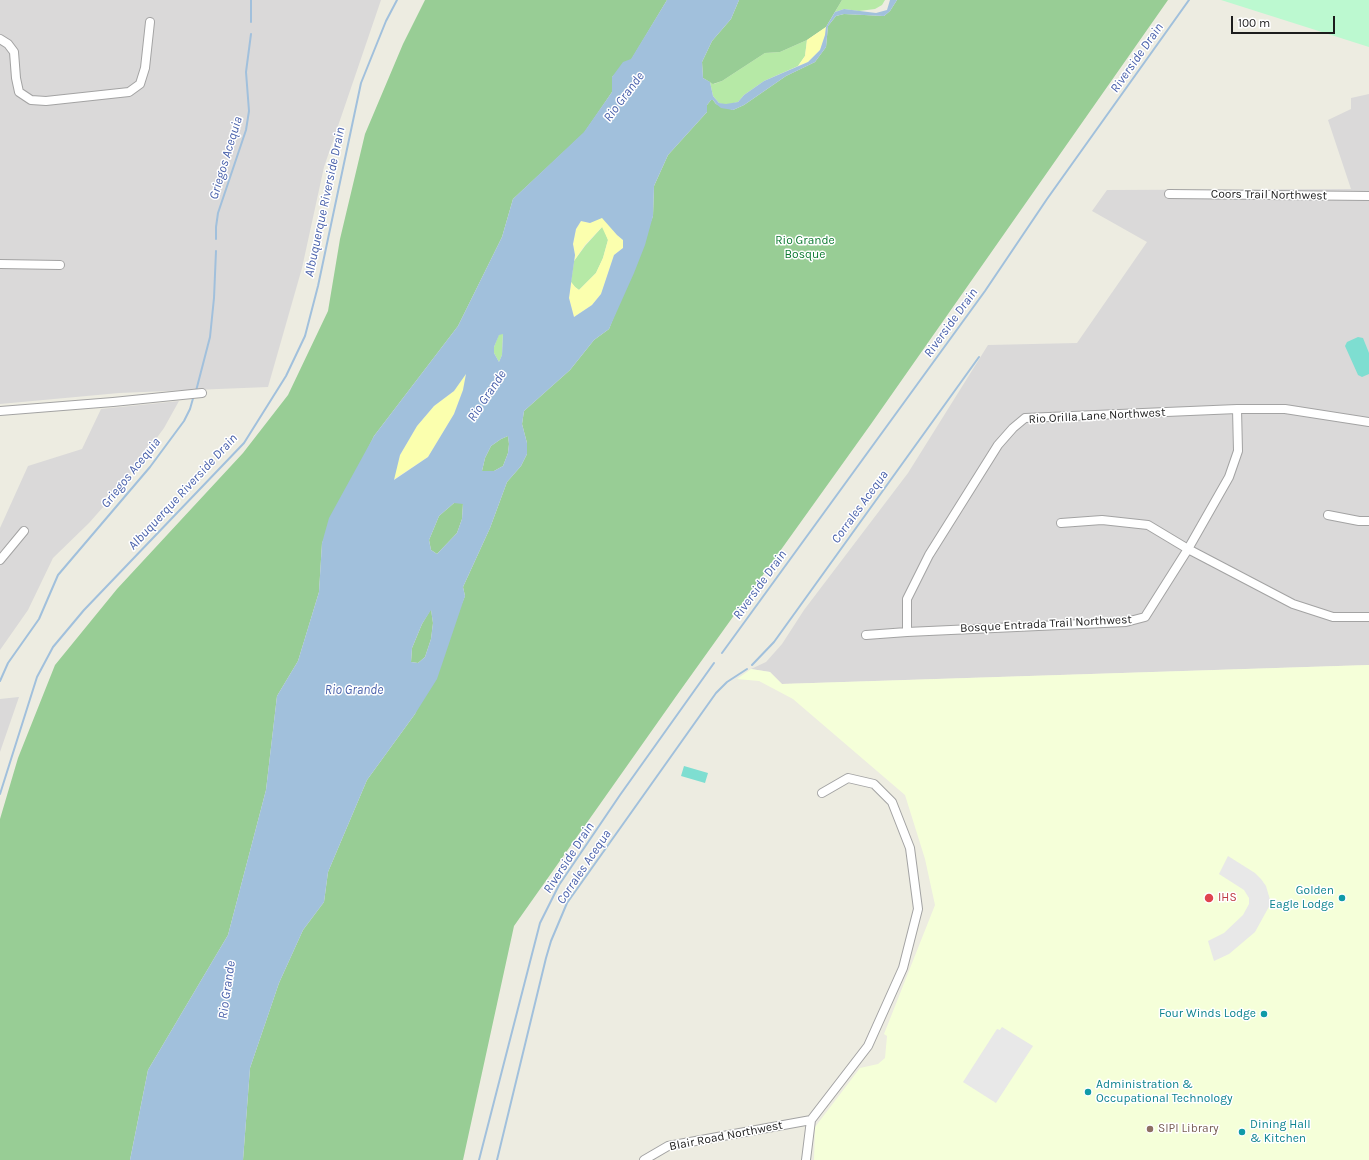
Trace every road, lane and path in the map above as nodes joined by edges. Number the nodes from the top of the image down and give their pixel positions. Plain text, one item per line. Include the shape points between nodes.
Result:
1 (150, 22) dead end
2 (0, 39) edge
3 (1169, 194) dead end
4 (1369, 196) edge
5 (0, 264) edge
6 (60, 265) dead end
7 (200, 393) dead end
8 (1237, 410) junction
9 (0, 411) edge
10 (1369, 422) edge
11 (1328, 515) dead end
12 (1369, 521) edge
13 (1061, 523) dead end
14 (24, 531) dead end
15 (1188, 549) junction
16 (0, 560) edge
17 (1369, 617) edge
18 (907, 632) junction
19 (866, 635) dead end
20 (822, 793) dead end
21 (811, 1120) junction
22 (644, 1160) edge
23 (806, 1160) edge

1 - 2 street via 145,68 140,84 130,92 122,93 46,101 31,100 19,92 14,52
3 - 4 street, Coors Trail Northwest
5 - 6 street
7 - 9 street
8 - 10 street, Rio Orilla Lane Northwest via 1285,409
8 - 15 street, Bosque Entrada Trail Northwest via 1238,450 1229,477
8 - 18 street, Rio Orilla Lane Northwest via 1025,418 998,445 928,555 907,599
11 - 12 street
13 - 15 street via 1102,520 1148,525
14 - 16 street
15 - 17 street via 1293,604 1332,617
15 - 18 street, Bosque Entrada Trail Northwest via 1145,617 1126,622
18 - 19 street, Bosque Entrada Trail Northwest
20 - 21 street via 848,778 874,784 892,802 910,848 918,909 903,968 868,1046
21 - 22 street, Blair Road Northwest via 668,1146
21 - 23 street

